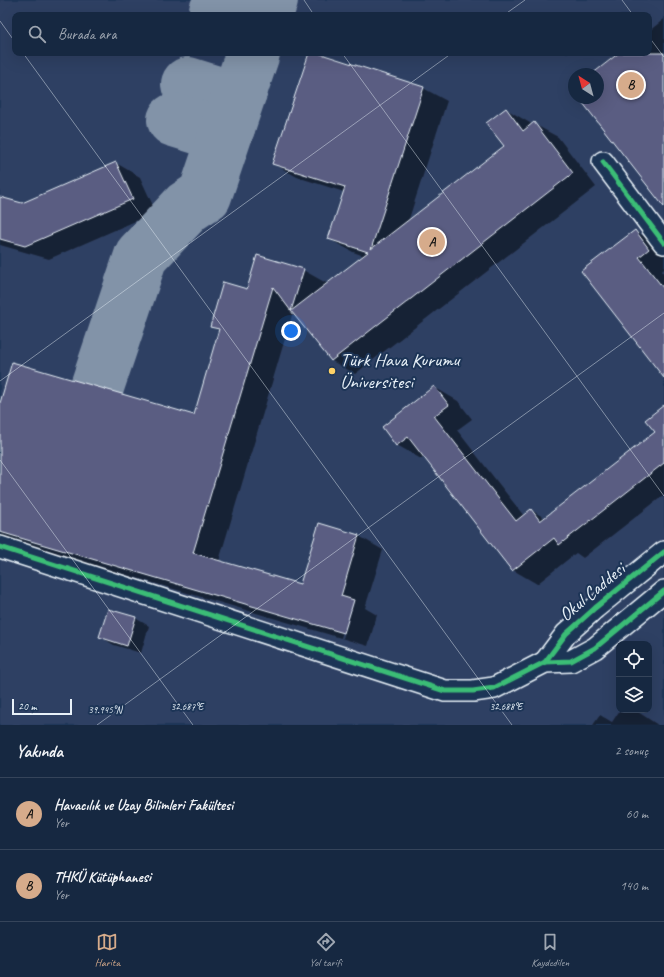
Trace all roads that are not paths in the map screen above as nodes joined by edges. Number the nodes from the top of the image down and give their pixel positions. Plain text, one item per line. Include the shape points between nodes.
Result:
1 (603, 162) dead end
2 (664, 243) edge
3 (0, 547) edge
4 (664, 552) edge
5 (664, 591) edge
6 (545, 662) junction

1 - 2 street
3 - 6 street via 445,690 474,691 494,688
4 - 6 street, Okul Caddesi via 594,608 566,634
5 - 6 street via 595,648 571,661

